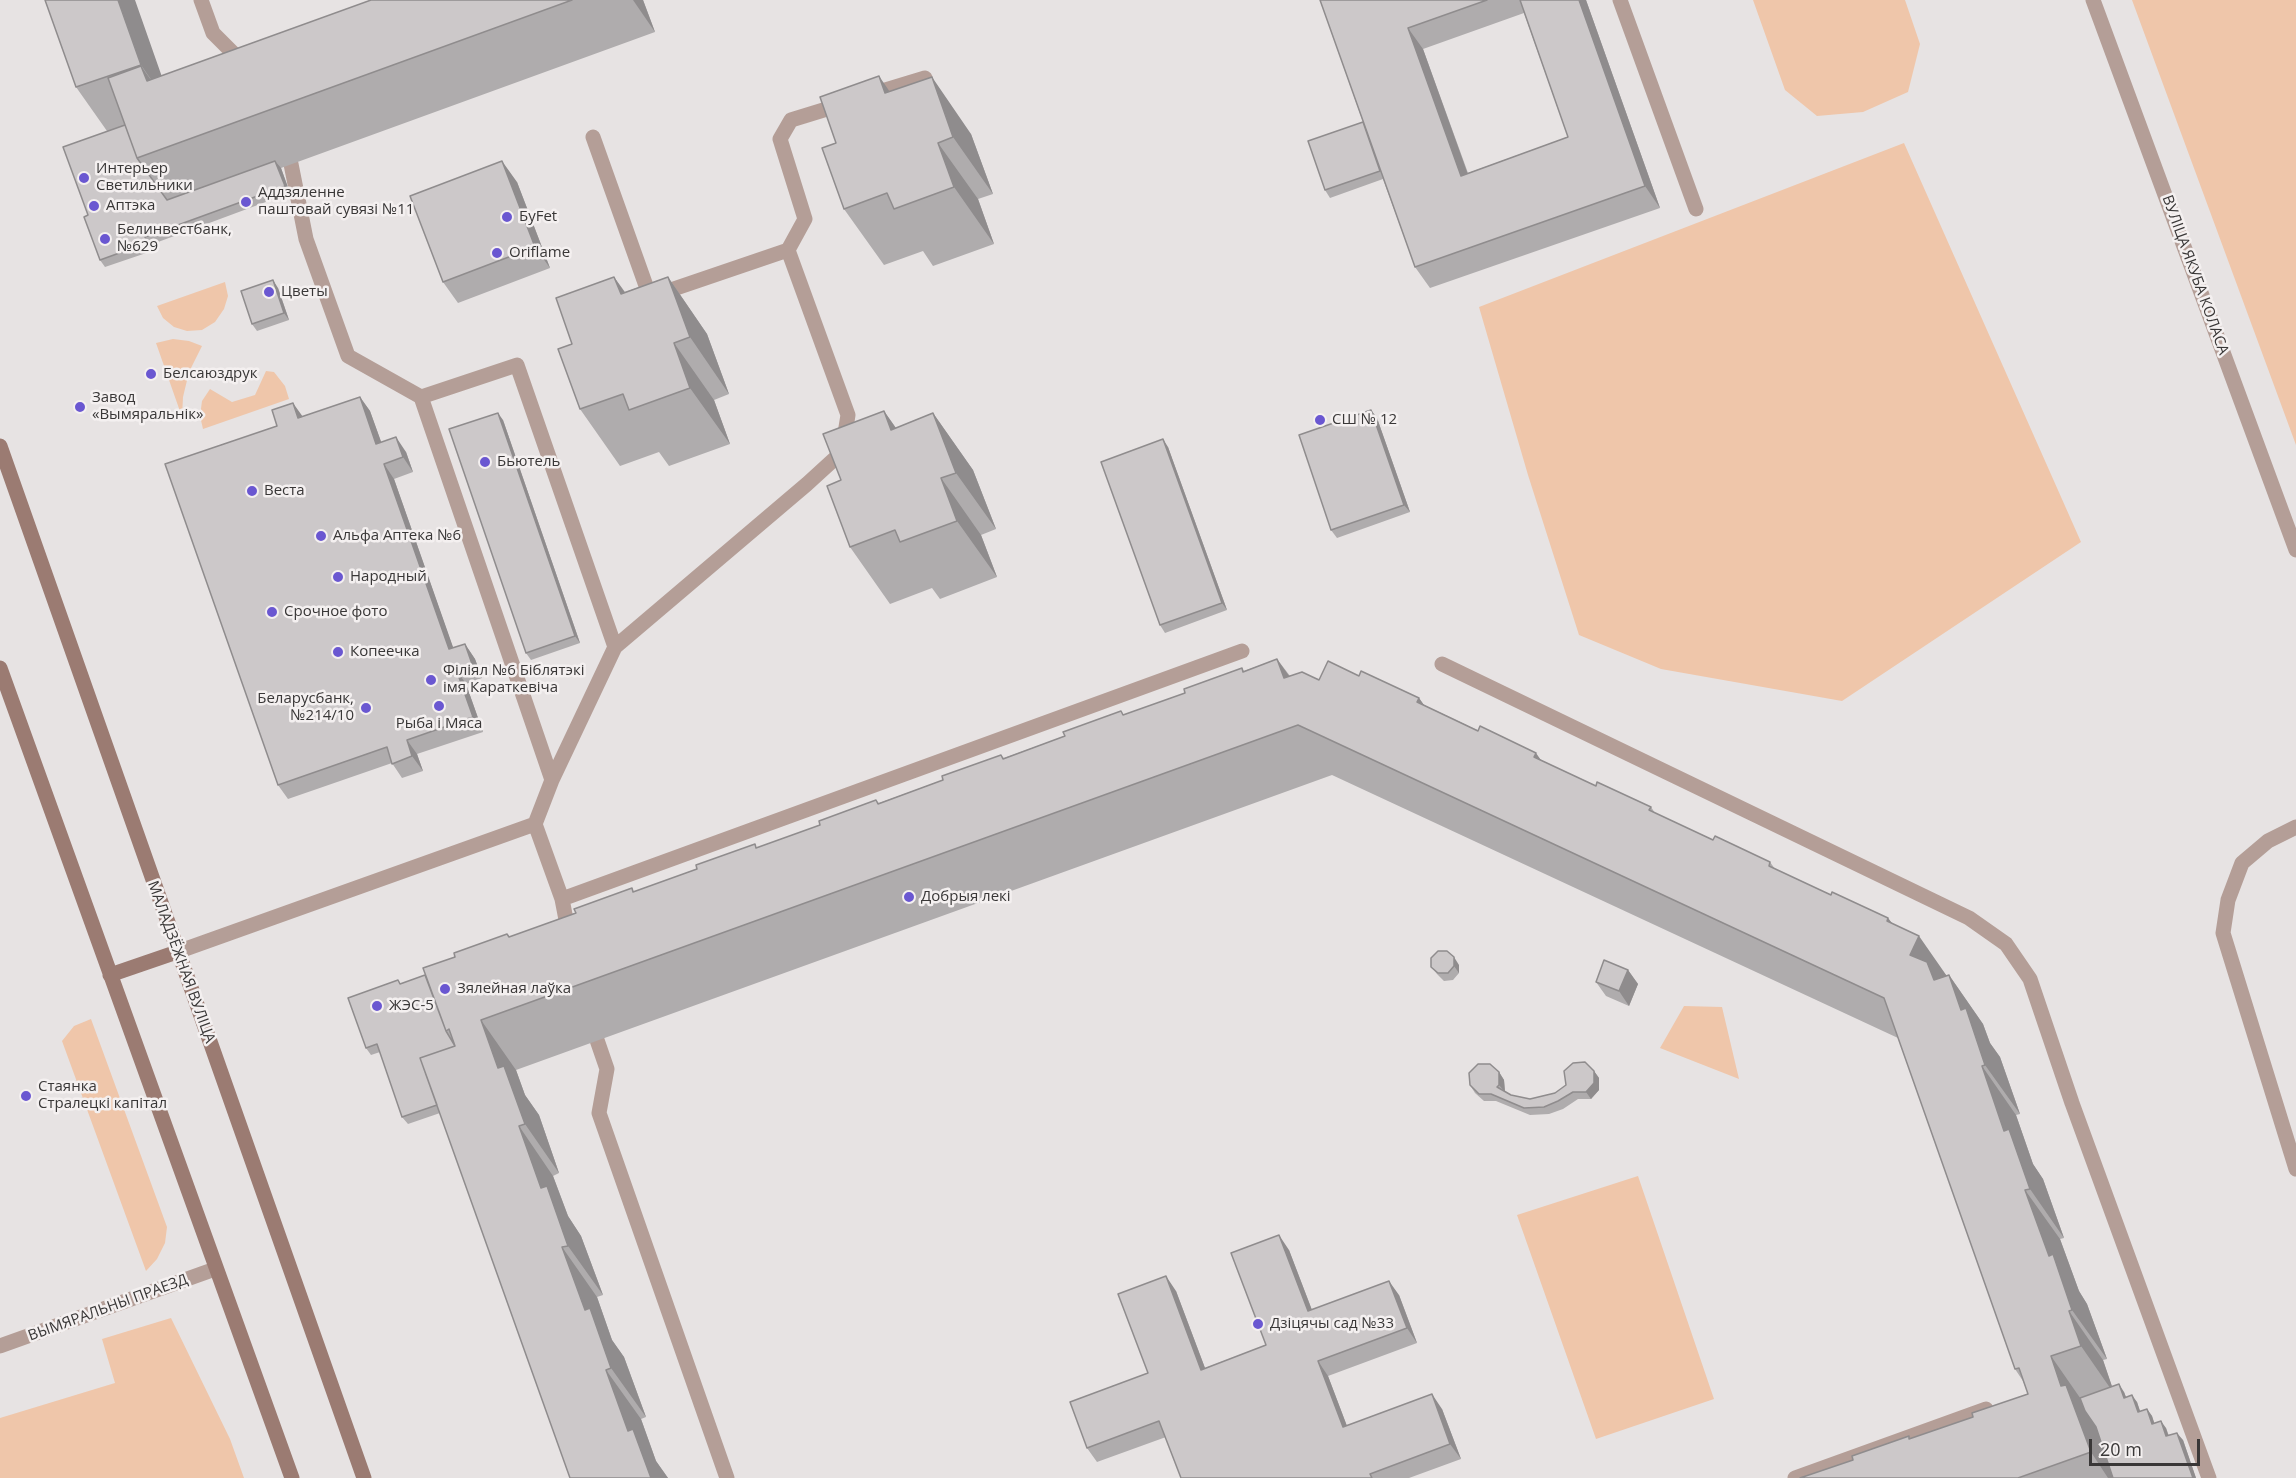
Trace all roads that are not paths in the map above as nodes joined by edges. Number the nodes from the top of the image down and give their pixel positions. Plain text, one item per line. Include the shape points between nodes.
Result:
1 (201, 0) edge
2 (1620, 0) edge
3 (2093, 0) edge
4 (925, 78) edge
5 (259, 79) edge
6 (593, 137) dead end
7 (291, 164) edge
8 (1696, 209) dead end
9 (788, 250) junction
10 (421, 397) junction
11 (0, 446) edge
12 (2296, 550) edge
13 (615, 647) junction
14 (1242, 651) dead end
15 (1442, 664) dead end
16 (0, 668) edge
17 (552, 780) junction
18 (535, 824) junction
19 (2296, 827) edge
20 (562, 898) junction
21 (177, 952) junction
22 (572, 953) edge
23 (110, 975) junction
24 (597, 1040) edge
25 (2296, 1169) edge
26 (215, 1269) junction
27 (0, 1346) edge
28 (1986, 1409) edge
29 (292, 1478) edge
30 (364, 1478) edge
31 (727, 1478) edge
32 (1795, 1478) edge
33 (2209, 1478) edge

1 - 5 street via 213,33
2 - 8 street
3 - 12 street, ВУЛІЦА ЯКУБА КОЛАСА
4 - 9 street via 791,120 780,139 805,219
6 - 9 street via 650,297
7 - 10 street via 306,239 348,356
9 - 13 street via 848,415 842,452
10 - 13 street via 517,365
10 - 17 street
11 - 21 main road, МАЛАДЗЁЖНАЯ ВУЛІЦА
13 - 17 street
14 - 20 street
15 - 33 street via 1969,918 2006,944 2030,979
16 - 23 main road
17 - 18 street
18 - 20 street
18 - 21 street
19 - 25 street via 2268,841 2242,863 2228,900 2223,933
20 - 22 street
21 - 23 main road
21 - 30 main road, МАЛАДЗЁЖНАЯ ВУЛІЦА
23 - 26 main road
24 - 31 street via 608,1069 599,1113
26 - 27 street, ВЫМЯРАЛЬНЫ ПРАЕЗД
26 - 29 main road
28 - 32 street

